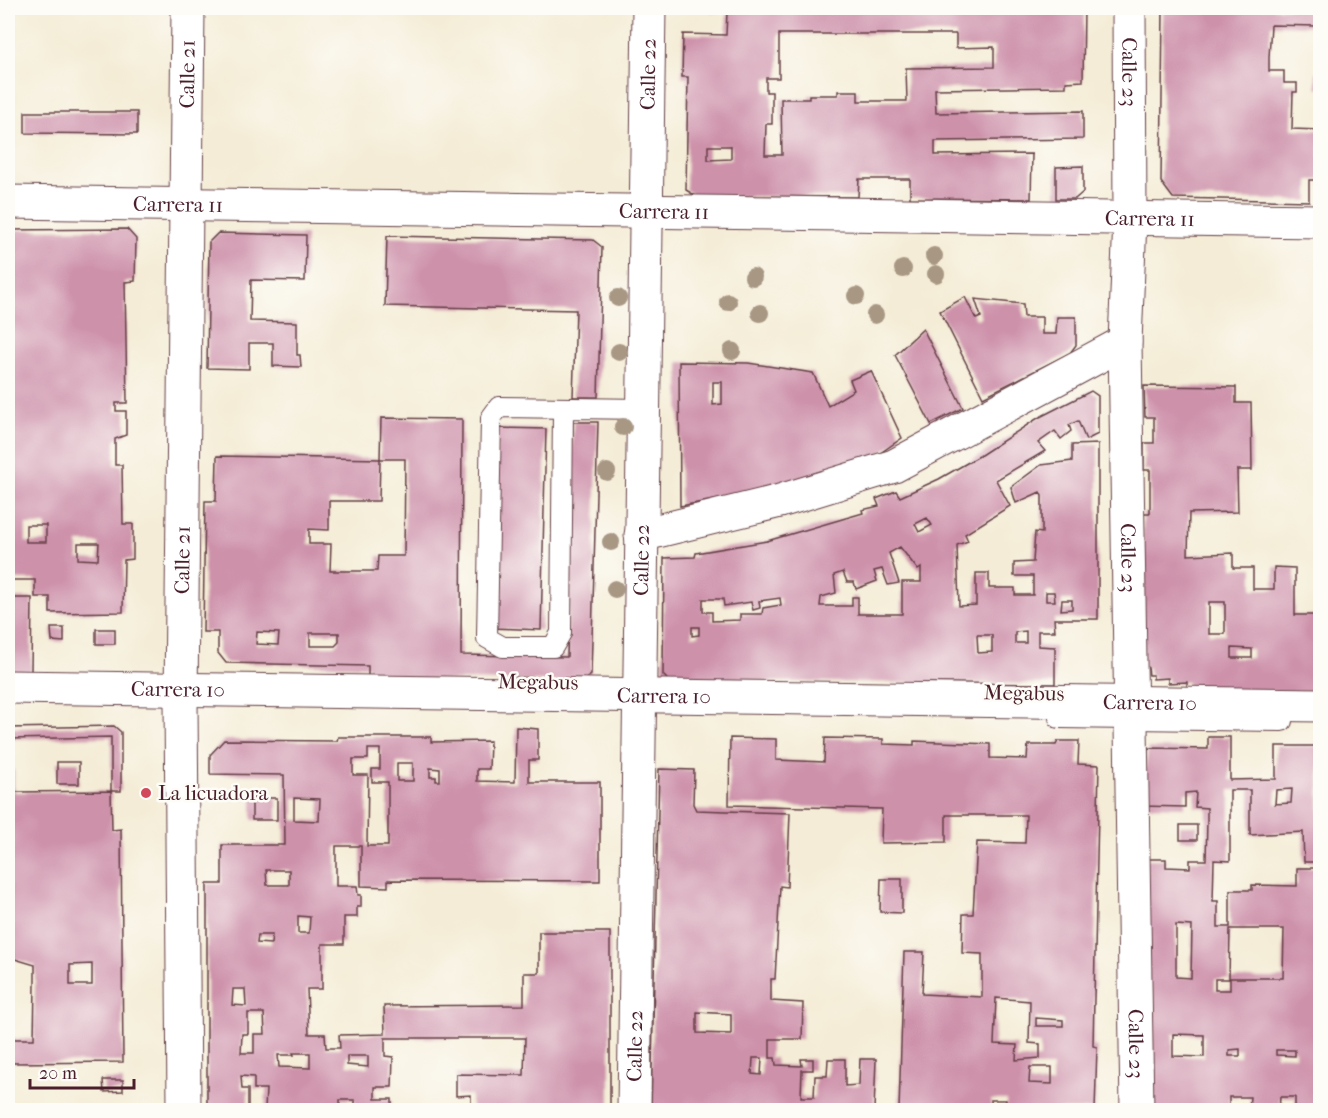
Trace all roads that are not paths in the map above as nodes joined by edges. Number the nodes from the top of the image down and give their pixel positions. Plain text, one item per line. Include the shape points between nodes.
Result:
1 (188, 8) edge
2 (649, 8) edge
3 (1129, 8) edge
4 (8, 202) edge
5 (186, 205) junction
6 (646, 210) junction
7 (1130, 220) junction
8 (1320, 221) edge
9 (1125, 342) junction
10 (563, 408) junction
11 (644, 410) junction
12 (641, 535) junction
13 (8, 687) edge
14 (181, 694) junction
15 (639, 701) junction
16 (8, 702) edge
17 (1320, 705) edge
18 (1129, 711) junction
19 (1320, 721) edge
20 (184, 1110) edge
21 (634, 1110) edge
22 (1137, 1110) edge

1 - 5 street, Calle 21
2 - 6 street, Calle 22
3 - 7 street, Calle 23
4 - 5 street, Carrera 11
5 - 6 street, Carrera 11
5 - 14 street, Calle 21
6 - 7 street, Carrera 11
6 - 11 street, Calle 22
7 - 8 street, Carrera 11
7 - 9 street, Calle 23
9 - 12 street via 894,466 780,501
9 - 18 street, Calle 23
10 - 10 lane via 499,407 491,418 487,638 503,647 553,647 561,633
10 - 11 lane
11 - 12 street, Calle 22
12 - 15 street, Calle 22
13 - 14 street, Carrera 10
14 - 15 street, Carrera 10
14 - 16 lane
14 - 20 street, Calle 21
15 - 18 street, Carrera 10
15 - 21 street, Calle 22
17 - 18 street, Carrera 10
18 - 19 lane
18 - 22 street, Calle 23

